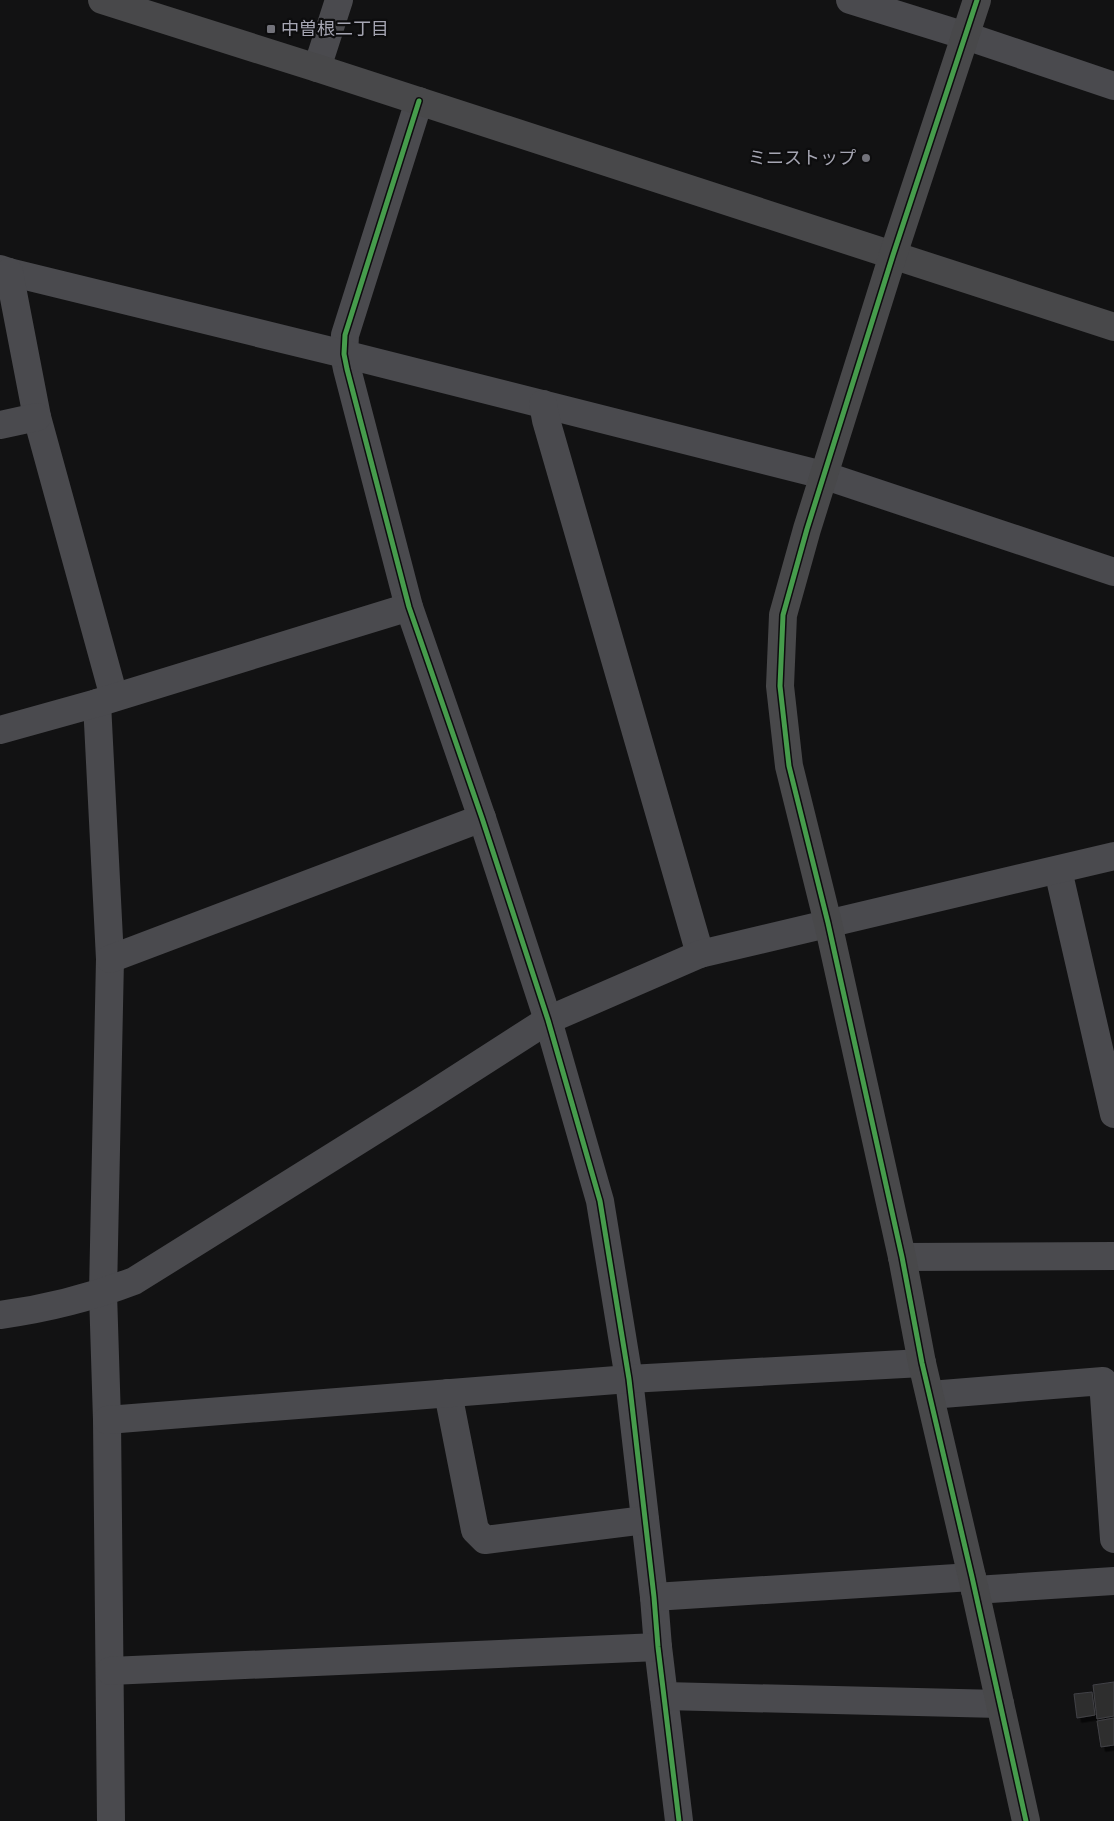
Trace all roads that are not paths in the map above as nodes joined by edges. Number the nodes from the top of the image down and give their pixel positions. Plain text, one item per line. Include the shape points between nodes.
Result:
1 (102, 0) edge
2 (340, 0) edge
3 (850, 0) edge
4 (977, 0) edge
5 (966, 36) junction
6 (317, 68) junction
7 (1114, 86) edge
8 (419, 101) junction
9 (893, 255) junction
10 (4, 270) edge
11 (1114, 327) edge
12 (344, 354) junction
13 (544, 404) junction
14 (37, 417) junction
15 (0, 425) edge
16 (824, 475) junction
17 (1114, 572) edge
18 (410, 607) junction
19 (105, 700) junction
20 (0, 730) edge
21 (482, 818) junction
22 (1114, 856) edge
23 (1058, 870) junction
24 (828, 923) junction
25 (700, 954) junction
26 (110, 959) junction
27 (548, 1020) junction
28 (1107, 1046) edge
29 (1114, 1114) edge
30 (1114, 1256) edge
31 (902, 1257) junction
32 (103, 1293) junction
33 (0, 1315) edge
34 (922, 1363) junction
35 (629, 1379) junction
36 (448, 1393) junction
37 (930, 1395) junction
38 (107, 1420) junction
39 (645, 1520) junction
40 (1114, 1539) edge
41 (1114, 1581) edge
42 (974, 1584) junction
43 (654, 1597) junction
44 (658, 1647) junction
45 (110, 1671) junction
46 (664, 1696) junction
47 (1000, 1704) junction
48 (111, 1821) edge
49 (679, 1821) edge
50 (1026, 1821) edge

1 - 6 street
2 - 6 street
3 - 5 street
4 - 5 street
5 - 7 street
5 - 9 street
6 - 8 street
8 - 9 street
8 - 12 street via 345,335
9 - 11 street
9 - 16 street
10 - 12 street
10 - 14 street
12 - 13 street
12 - 18 street
13 - 16 street
13 - 25 street
14 - 15 street
14 - 19 street
16 - 17 street
16 - 24 street via 783,615 780,686 789,766
18 - 19 street
18 - 21 street
19 - 20 street
19 - 26 street
21 - 26 street
21 - 27 street
22 - 23 street
23 - 24 street
23 - 28 street
24 - 25 street
24 - 31 street
25 - 27 street
26 - 32 street
27 - 32 street via 134,1281
27 - 35 street via 600,1201
28 - 29 street
30 - 31 street
31 - 34 street
32 - 33 street
32 - 38 street
34 - 35 street
34 - 37 street
35 - 36 street
35 - 39 street
36 - 38 street
36 - 39 street via 474,1530 485,1540
37 - 40 street via 1103,1382
37 - 42 street
38 - 45 street
39 - 43 street
41 - 42 street
42 - 43 street
42 - 47 street
43 - 44 street
44 - 45 street
44 - 46 street
45 - 48 street
46 - 47 street
46 - 49 street
47 - 50 street

